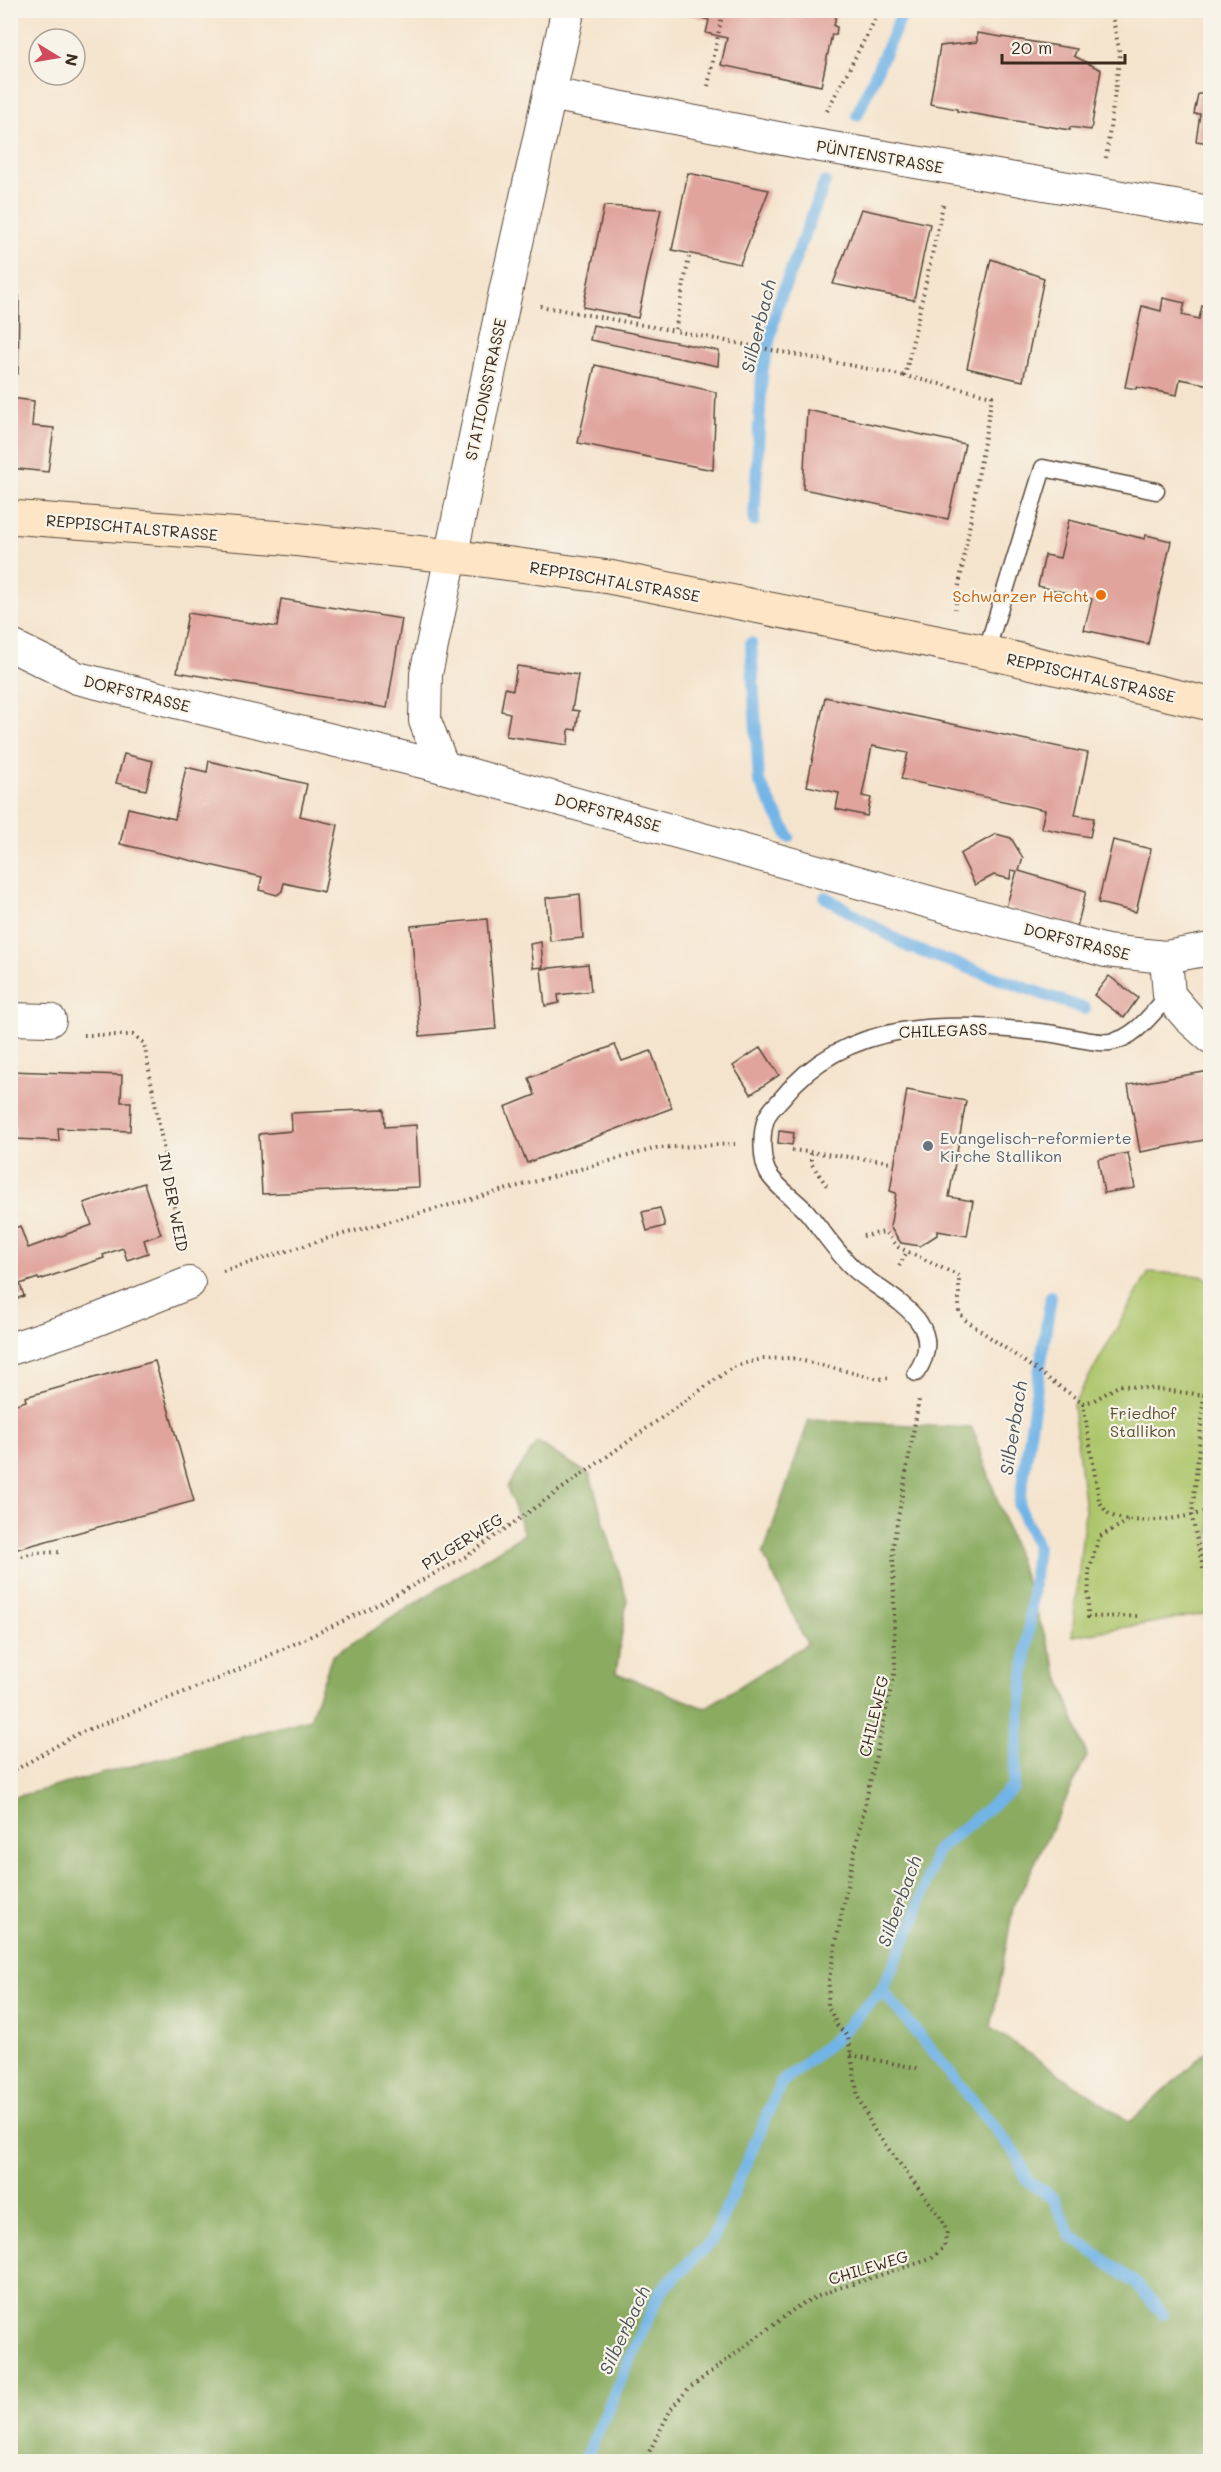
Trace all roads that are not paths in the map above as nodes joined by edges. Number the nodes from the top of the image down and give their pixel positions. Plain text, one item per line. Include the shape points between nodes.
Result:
1 (568, 10) edge
2 (550, 94) junction
3 (1210, 212) edge
4 (1156, 491) dead end
5 (10, 517) edge
6 (451, 556) junction
7 (10, 645) edge
8 (986, 652) junction
9 (1210, 704) edge
10 (443, 767) junction
11 (1210, 949) edge
12 (1166, 957) junction
13 (1169, 994) junction
14 (10, 1019) edge
15 (50, 1020) road end
16 (1210, 1037) edge
17 (189, 1283) road end
18 (10, 1349) edge
19 (916, 1373) road end

1 - 2 street, STATIONSSTRASSE
2 - 3 street, PÜNTENSTRASSE via 809,144
2 - 6 street, STATIONSSTRASSE
4 - 8 lane via 1043,468
5 - 6 main road, REPPISCHTALSTRASSE via 283,538
6 - 8 main road, REPPISCHTALSTRASSE via 609,577
6 - 10 street, STATIONSSTRASSE via 426,674 425,722
7 - 10 street, DORFSTRASSE via 76,678
8 - 9 main road, REPPISCHTALSTRASSE
10 - 12 street, DORFSTRASSE via 1106,951
11 - 12 street, DORFSTRASSE
12 - 13 street
13 - 16 street
13 - 19 lane, CHILEGASS via 1135,1031 1110,1042 1002,1028 943,1027 878,1034 831,1053 793,1084 766,1118 763,1142 768,1172 851,1266 912,1311 921,1323 927,1343 924,1361
14 - 15 street
17 - 18 street

